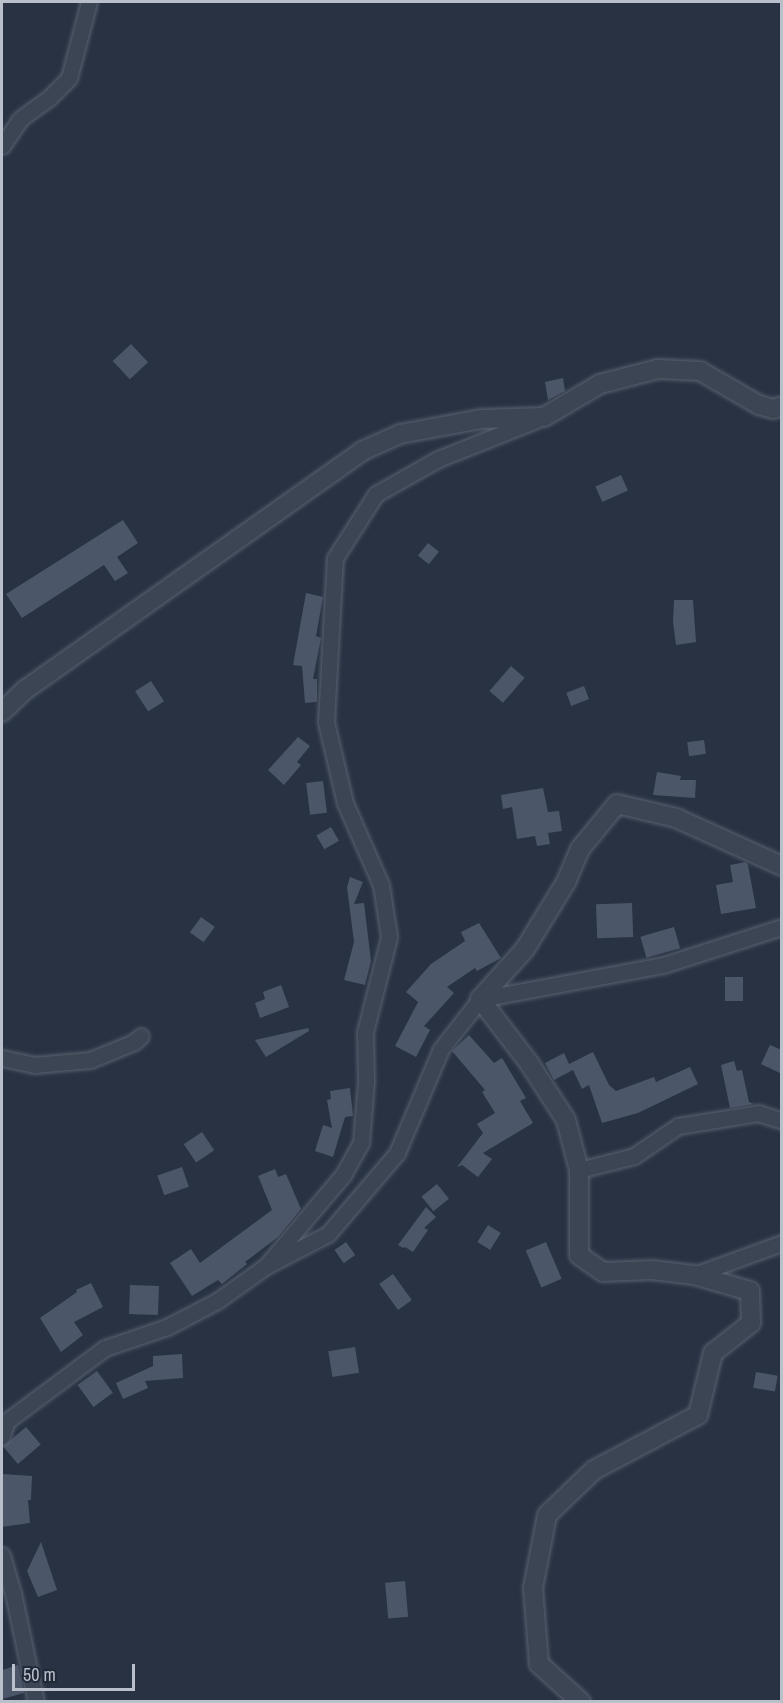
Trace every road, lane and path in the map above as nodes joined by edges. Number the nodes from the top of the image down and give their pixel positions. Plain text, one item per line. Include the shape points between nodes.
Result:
1 (89, 2) edge
2 (2, 146) edge
3 (782, 406) edge
4 (544, 417) junction
5 (2, 712) edge
6 (782, 866) edge
7 (782, 927) edge
8 (480, 999) junction
9 (141, 1036) dead end
10 (2, 1058) edge
11 (782, 1120) edge
12 (579, 1170) junction
13 (782, 1243) edge
14 (266, 1266) junction
15 (694, 1275) junction
16 (2, 1436) edge
17 (2, 1556) edge
18 (36, 1701) edge
19 (581, 1701) edge

1 - 2 street via 69,78 20,119
3 - 4 street via 773,409 759,405 700,371 658,369 600,384
4 - 5 street via 481,419 400,434 362,451 25,690
4 - 14 street via 438,459 376,494 335,558 326,722 345,804 381,885 389,937 365,1032 361,1142 343,1175
6 - 8 street via 676,818 617,804 580,849 566,882 525,949
7 - 8 street via 663,966
8 - 12 street via 566,1120
8 - 14 street via 441,1048 397,1153 328,1234
9 - 10 street via 90,1060 34,1065
11 - 12 street via 758,1113 678,1126 634,1156
12 - 15 street via 579,1255 603,1272 652,1270
13 - 15 street
14 - 16 street via 217,1300 167,1327 105,1348 7,1421
15 - 19 street via 750,1291 751,1323 713,1353 698,1415 594,1470 547,1515 533,1588 539,1664
17 - 18 street

